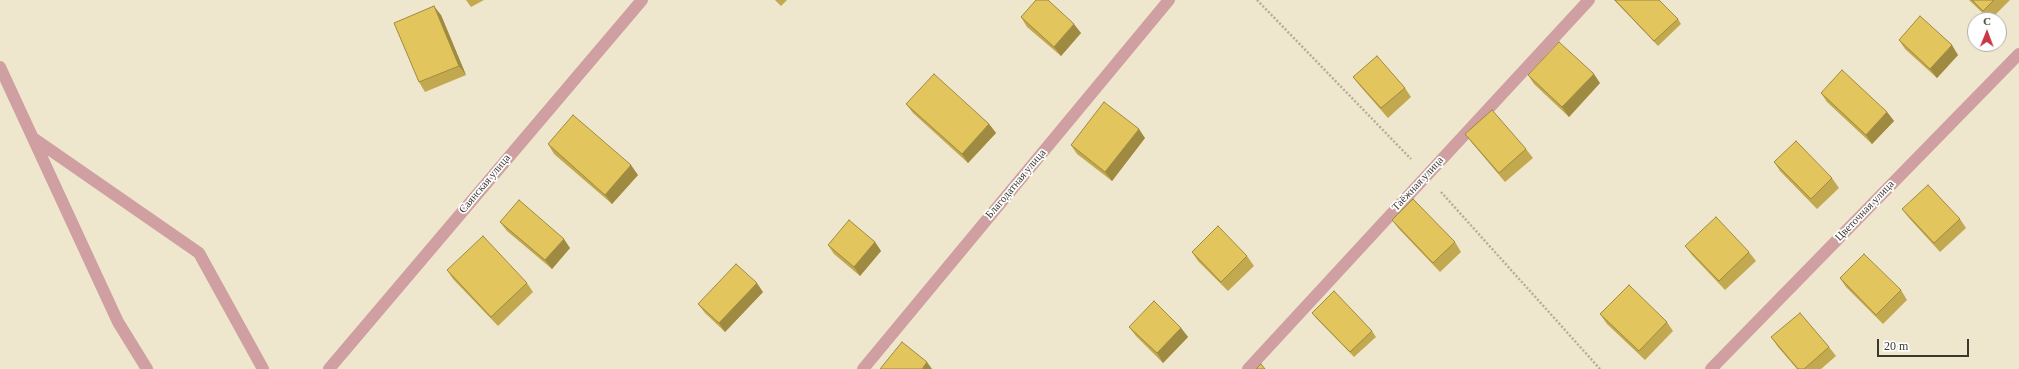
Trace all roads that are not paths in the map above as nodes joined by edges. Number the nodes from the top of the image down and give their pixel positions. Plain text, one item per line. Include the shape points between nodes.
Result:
1 (642, 0) edge
2 (1169, 0) edge
3 (1589, 0) edge
4 (2019, 54) edge
5 (0, 66) edge
6 (33, 138) junction
7 (147, 369) edge
8 (262, 369) edge
9 (329, 369) edge
10 (863, 369) edge
11 (1248, 369) edge
12 (1711, 369) edge

1 - 9 street, Саянская улица
2 - 10 street, Благодатная улица
3 - 11 street, Таёжная улица
4 - 12 street, Цветочная улица
5 - 6 street
6 - 7 street via 118,322
6 - 8 street via 199,253

